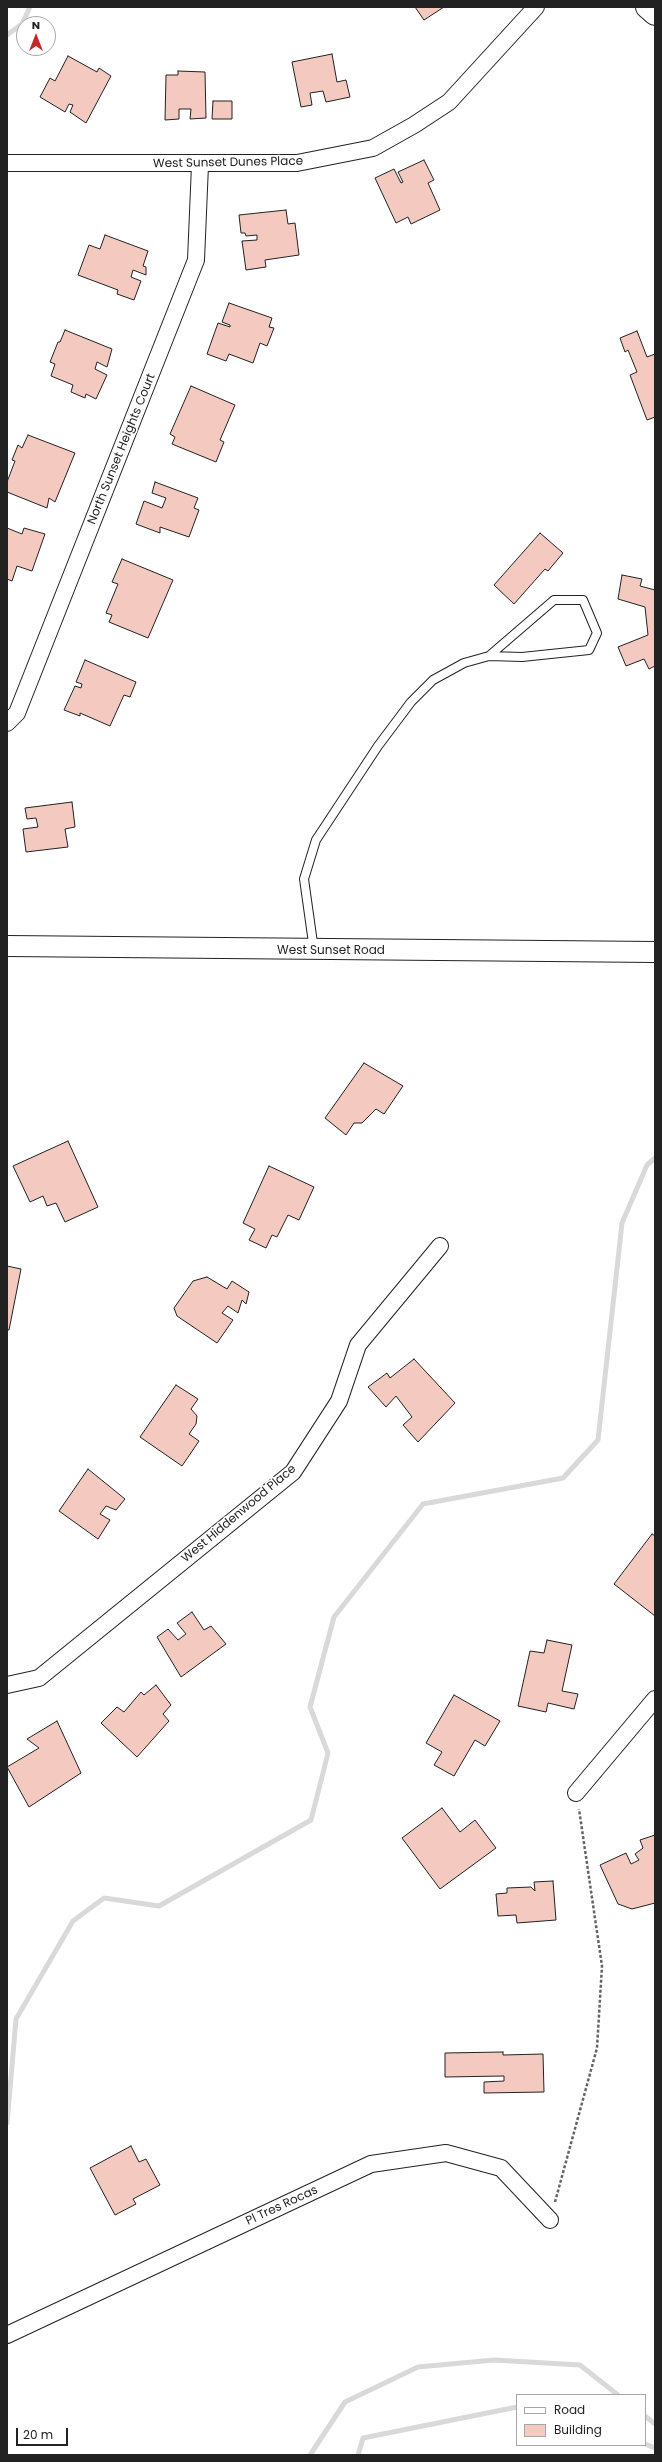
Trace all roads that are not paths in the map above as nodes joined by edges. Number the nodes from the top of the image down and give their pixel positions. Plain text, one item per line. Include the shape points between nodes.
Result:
1 (536, 7) edge
2 (647, 7) edge
3 (655, 14) edge
4 (7, 163) edge
5 (200, 165) junction
6 (489, 656) junction
7 (7, 723) edge
8 (7, 946) edge
9 (314, 951) junction
10 (655, 952) edge
11 (440, 1246) dead end
12 (7, 1686) edge
13 (655, 1699) edge
14 (576, 1793) road end
15 (550, 2220) road end
16 (7, 2335) edge

1 - 5 street, West Sunset Dunes Place via 449,102 373,148 297,163
2 - 3 main road
4 - 5 street, West Sunset Dunes Place
5 - 7 street, North Sunset Heights Court via 196,260 17,713
6 - 6 lane via 522,657 589,650 597,632 583,600 554,600
6 - 9 lane via 464,663 433,680 411,702 378,746 316,840 304,880
8 - 9 street, West Sunset Road
9 - 10 street, West Sunset Road
11 - 12 street, West Hiddenwood Place via 358,1345 338,1401 294,1472 39,1678
13 - 14 street
15 - 16 street, Pl Tres Rocas via 502,2168 446,2152 371,2164

